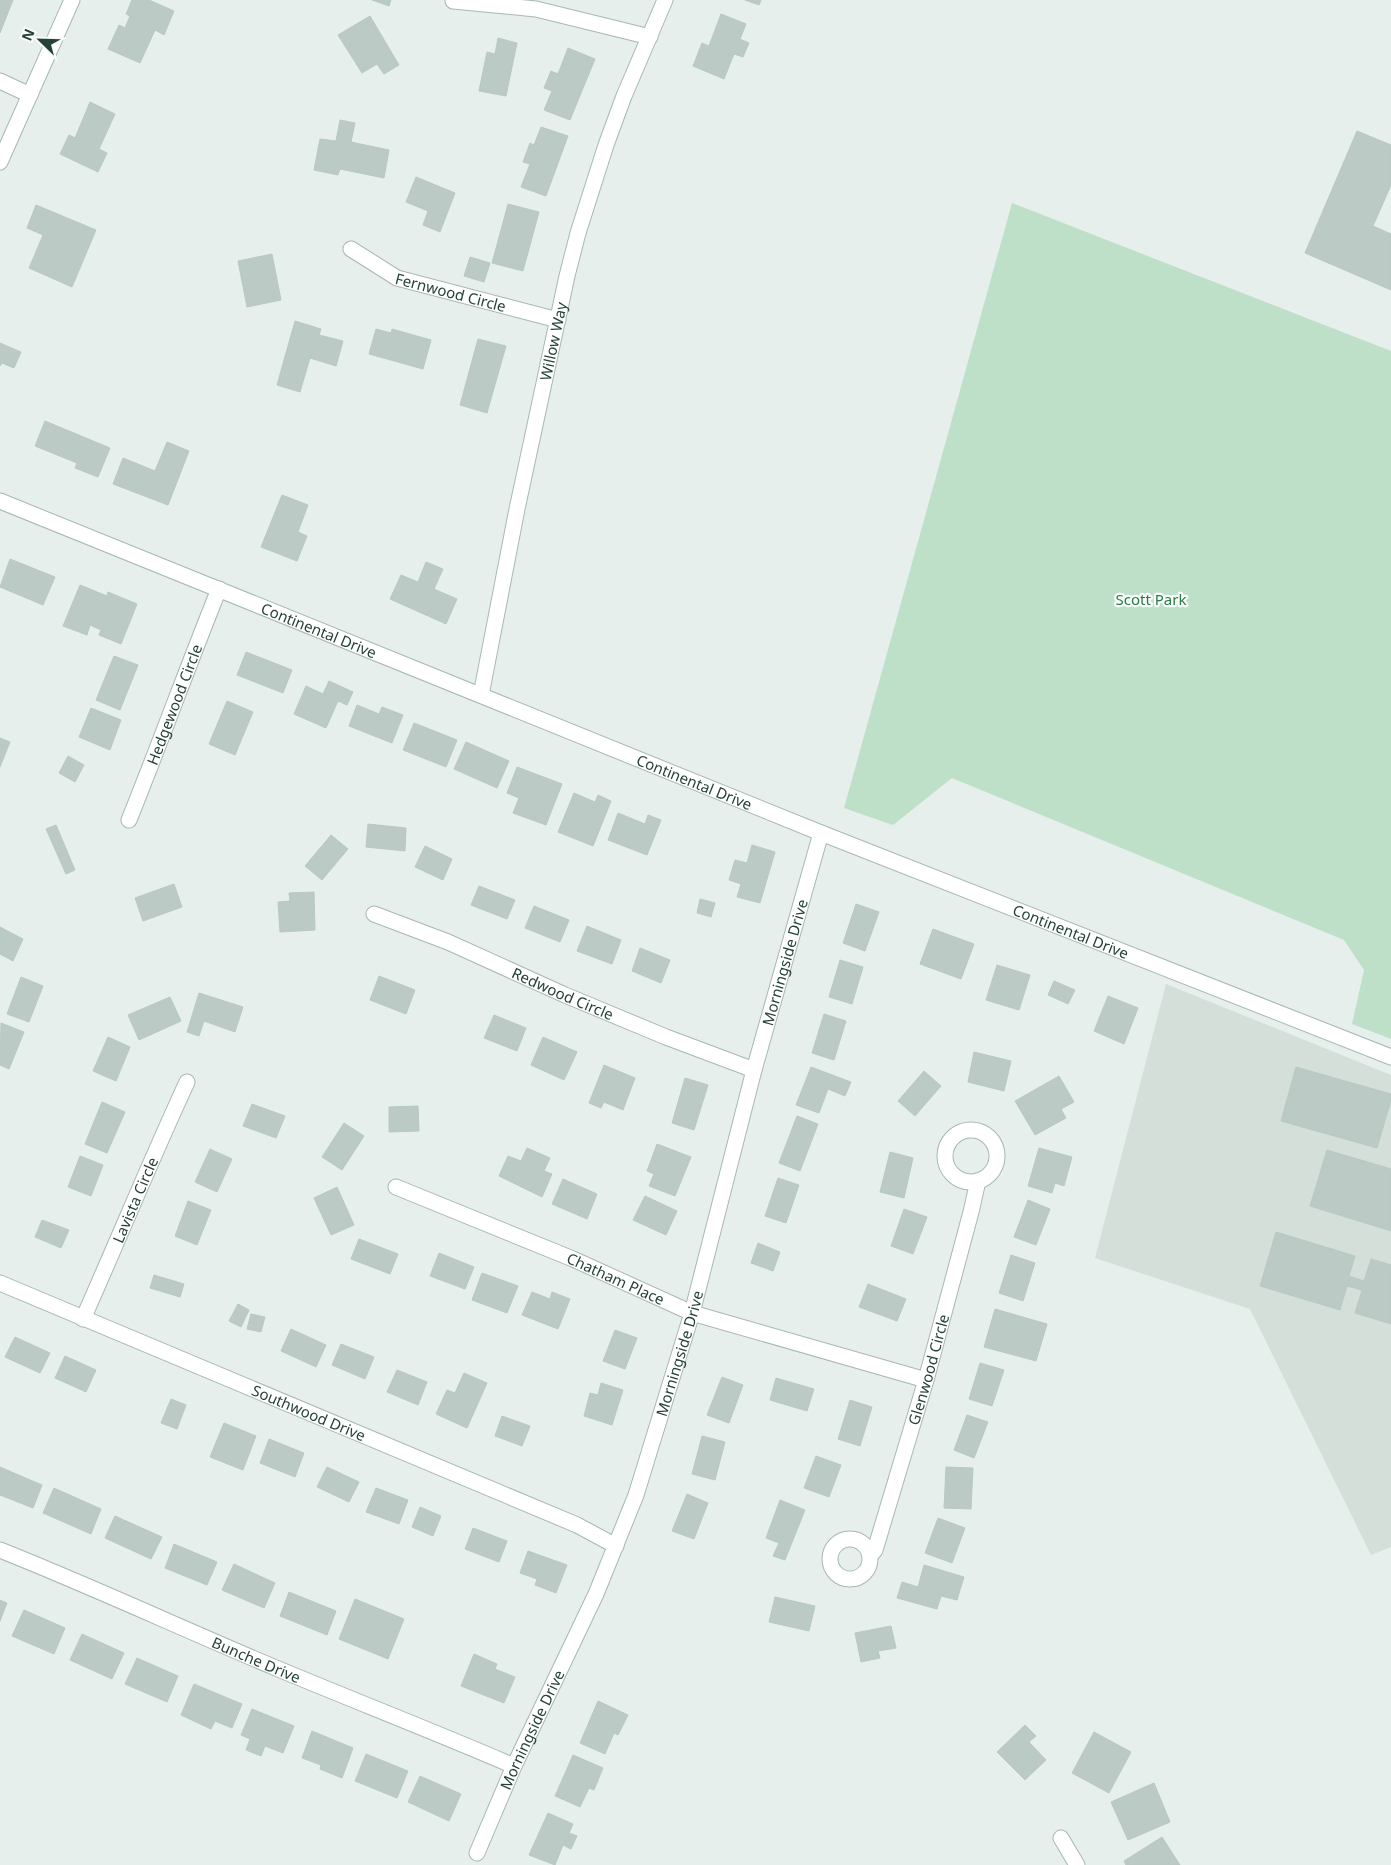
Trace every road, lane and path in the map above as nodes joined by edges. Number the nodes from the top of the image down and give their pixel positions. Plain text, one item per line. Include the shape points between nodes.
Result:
1 (72, 0) edge
2 (665, 0) edge
3 (453, 1) edge
4 (650, 37) junction
5 (0, 81) edge
6 (30, 95) junction
7 (0, 162) edge
8 (351, 249) dead end
9 (558, 320) junction
10 (0, 501) edge
11 (219, 589) junction
12 (481, 695) junction
13 (129, 820) dead end
14 (821, 833) junction
15 (374, 914) dead end
16 (1391, 1057) edge
17 (754, 1070) junction
18 (187, 1082) dead end
19 (978, 1181) dead end
20 (396, 1187) dead end
21 (0, 1283) edge
22 (692, 1313) junction
23 (83, 1318) junction
24 (926, 1380) junction
25 (616, 1546) junction
26 (0, 1550) edge
27 (870, 1556) dead end
28 (514, 1766) junction
29 (1061, 1838) dead end
30 (476, 1853) dead end
31 (1077, 1865) edge

1 - 6 street
2 - 4 street, Willow Way
3 - 4 street via 536,9
4 - 9 street, Willow Way via 606,145 576,241
5 - 6 street
6 - 7 street
8 - 9 street, Fernwood Circle via 397,278
9 - 12 street, Willow Way
10 - 11 street, Continental Drive
11 - 12 street, Continental Drive
11 - 13 street, Hedgewood Circle
12 - 14 street, Continental Drive
14 - 16 street, Continental Drive
14 - 17 street, Morningside Drive
15 - 17 street, Redwood Circle via 448,942 657,1033
17 - 22 street, Morningside Drive
18 - 23 street, Lavista Circle
19 - 24 street, Glenwood Circle
20 - 22 street, Chatham Place via 573,1259
21 - 23 street, Southwood Drive
22 - 24 street, Chatham Place
22 - 25 street, Morningside Drive via 636,1495
23 - 25 street, Southwood Drive via 577,1525
24 - 27 street, Glenwood Circle via 875,1550
25 - 28 street, Morningside Drive
26 - 28 street, Bunche Drive
28 - 30 street, Morningside Drive
29 - 31 street

